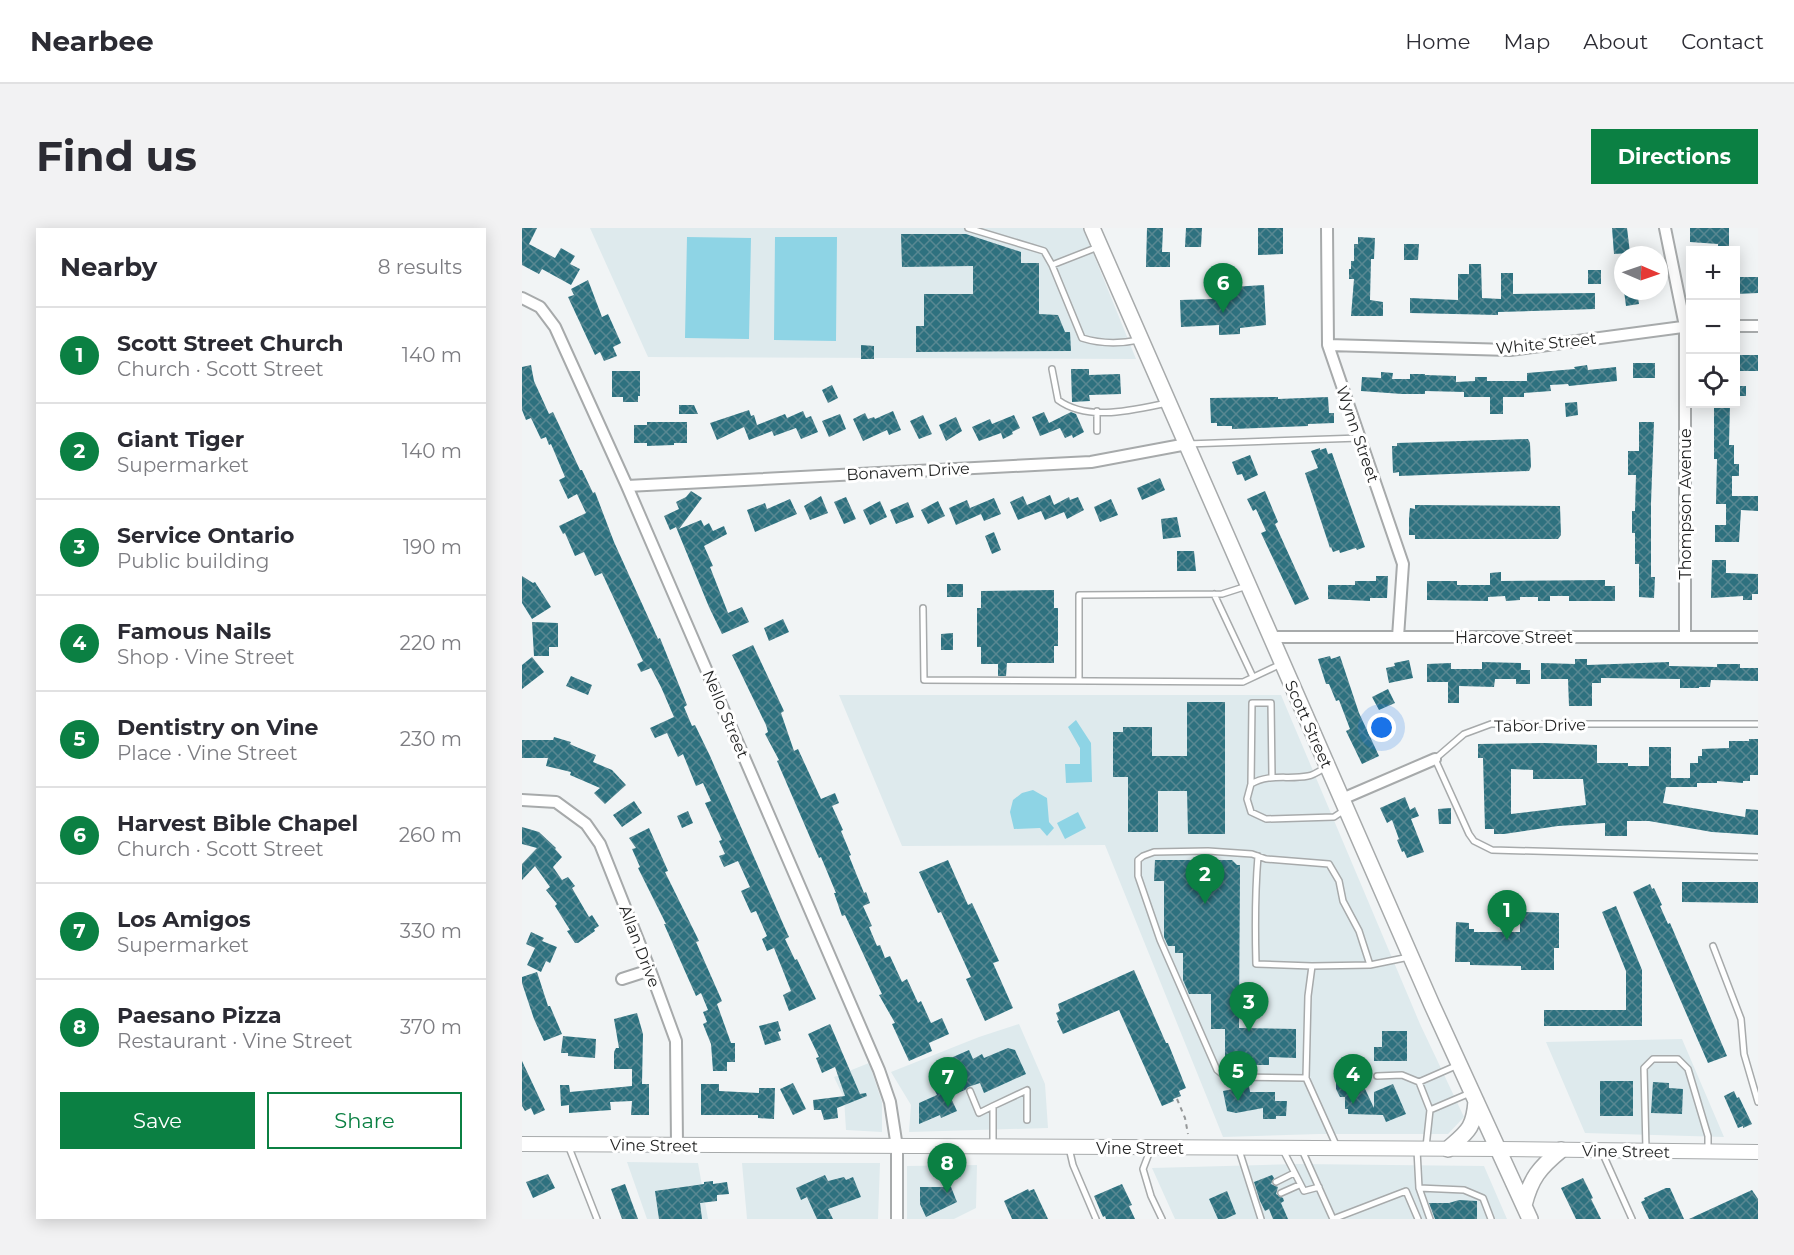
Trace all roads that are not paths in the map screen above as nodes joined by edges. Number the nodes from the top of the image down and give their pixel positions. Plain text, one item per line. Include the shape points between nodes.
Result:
1 (968, 228) edge
2 (1092, 228) edge
3 (1327, 228) edge
4 (1665, 228) edge
5 (1100, 246) junction
6 (1052, 265) junction
7 (522, 298) edge
8 (1686, 317) edge
9 (1686, 326) edge
10 (1740, 326) edge
11 (1758, 326) edge
12 (1141, 339) junction
13 (1328, 345) junction
14 (1688, 354) edge
15 (1052, 369) dead end
16 (1168, 403) junction
17 (1096, 411) junction
18 (1097, 431) dead end
19 (1360, 438) junction
20 (1186, 444) junction
21 (627, 486) junction
22 (1248, 585) junction
23 (1214, 594) junction
24 (923, 608) dead end
25 (1271, 637) junction
26 (1398, 637) junction
27 (1685, 637) junction
28 (1758, 637) edge
29 (1282, 663) junction
30 (1253, 677) junction
31 (1079, 681) junction
32 (1758, 724) edge
33 (1435, 759) junction
34 (1327, 766) junction
35 (1272, 776) junction
36 (1251, 784) junction
37 (522, 800) edge
38 (1344, 804) junction
39 (1258, 856) junction
40 (1758, 857) edge
41 (1713, 946) dead end
42 (1411, 957) junction
43 (1370, 965) junction
44 (1312, 966) junction
45 (650, 970) junction
46 (622, 979) dead end
47 (1459, 1064) junction
48 (1377, 1076) dead end
49 (1306, 1078) junction
50 (1419, 1082) junction
51 (970, 1090) dead end
52 (1474, 1097) junction
53 (1758, 1102) edge
54 (993, 1106) junction
55 (1430, 1110) junction
56 (1027, 1120) dead end
57 (522, 1144) edge
58 (568, 1144) junction
59 (677, 1145) junction
60 (897, 1147) junction
61 (993, 1148) junction
62 (1070, 1148) junction
63 (1150, 1148) junction
64 (1283, 1148) junction
65 (1238, 1149) junction
66 (1302, 1149) junction
67 (1338, 1149) junction
68 (1421, 1149) junction
69 (1448, 1149) junction
70 (1499, 1149) junction
71 (1561, 1150) junction
72 (1602, 1150) junction
73 (1646, 1151) junction
74 (1708, 1151) junction
75 (1758, 1152) edge
76 (1294, 1173) junction
77 (1276, 1182) dead end
78 (1299, 1185) junction
79 (1319, 1187) junction
80 (1421, 1188) junction
81 (1281, 1193) dead end
82 (1527, 1212) edge
83 (597, 1219) edge
84 (897, 1219) edge
85 (1096, 1219) edge
86 (1161, 1219) edge
87 (1260, 1219) edge
88 (1333, 1219) edge
89 (1417, 1219) edge
90 (1430, 1219) edge
91 (1491, 1219) edge
92 (1632, 1219) edge

1 - 6 lane via 1044,251
2 - 5 main road, Scott Street
3 - 13 street, Wynn Street
4 - 8 street, Thompson Avenue
5 - 6 lane
5 - 12 main road, Scott Street
6 - 12 lane via 1082,338 1097,343
7 - 21 street, Nello Street via 540,308 555,327
9 - 13 street, White Street via 1510,350
10 - 11 street
12 - 16 main road, Scott Street
13 - 19 street, Wynn Street
14 - 27 street, Thompson Avenue
15 - 17 lane via 1058,400 1083,411
16 - 17 lane via 1123,412
16 - 20 main road, Scott Street
17 - 18 lane
19 - 20 lane
19 - 26 street, Wynn Street via 1402,564
20 - 21 street, Bonavem Drive via 1090,462
20 - 22 main road, Scott Street
21 - 60 street, Nello Street via 879,1070 890,1102
22 - 23 lane
22 - 25 main road, Scott Street
23 - 30 lane
23 - 31 lane via 1079,595
24 - 31 lane via 924,680
25 - 26 street, Harcove Street
25 - 29 main road, Scott Street
26 - 27 street, Harcove Street
27 - 28 street, Harcove Street
29 - 30 lane
29 - 34 main road, Scott Street
30 - 31 lane via 1243,682
32 - 33 lane, Tabor Drive via 1491,724 1464,734
33 - 38 street, Tabor Drive
33 - 40 lane via 1469,834 1492,850
34 - 35 lane via 1309,776
34 - 38 main road, Scott Street
35 - 36 lane
35 - 36 lane via 1270,703 1252,703
36 - 38 lane via 1247,799 1251,812 1266,819 1334,817
37 - 45 street, Allan Drive via 556,802 586,824 600,844
38 - 42 main road, Scott Street
39 - 43 lane via 1329,864
39 - 44 lane via 1256,964
39 - 49 lane via 1208,851 1154,852 1138,860 1138,876 1178,984 1217,1070 1232,1077
41 - 53 lane via 1741,1019 1744,1054
42 - 43 lane
42 - 47 main road, Scott Street
43 - 44 lane
44 - 49 lane
45 - 46 street
45 - 59 street, Allan Drive via 676,1041
47 - 50 lane
47 - 52 main road, Scott Street
48 - 50 lane via 1402,1075
49 - 67 lane
50 - 55 lane
51 - 54 lane via 979,1113
52 - 55 lane
52 - 69 main road via 1471,1128
52 - 70 main road, Scott Street
54 - 56 lane via 1027,1090
54 - 61 lane
55 - 68 lane
57 - 58 street, Vine Street
58 - 59 street, Vine Street
58 - 83 lane
59 - 60 street, Vine Street
60 - 61 street, Vine Street
60 - 84 street, Nello Street
61 - 62 street, Vine Street
62 - 63 street, Vine Street
62 - 85 lane
63 - 65 street, Vine Street
63 - 86 lane via 1143,1169
64 - 65 street, Vine Street
64 - 66 street, Vine Street
64 - 76 lane
65 - 87 lane via 1259,1204
66 - 67 street, Vine Street
66 - 79 lane
67 - 68 street, Vine Street
68 - 69 street, Vine Street
68 - 80 lane
69 - 70 street, Vine Street
70 - 71 street, Vine Street
70 - 82 main road, Scott Street
71 - 72 street, Vine Street
71 - 82 main road via 1534,1176
72 - 73 street, Vine Street
72 - 92 lane
73 - 74 street, Vine Street
73 - 74 lane via 1644,1068 1653,1059 1678,1059 1688,1070 1708,1136
74 - 75 street, Vine Street
76 - 77 lane
76 - 78 lane
78 - 79 lane via 1304,1191
78 - 81 lane
79 - 88 lane
80 - 90 lane
80 - 91 lane via 1464,1190 1483,1198
88 - 89 lane via 1406,1191

